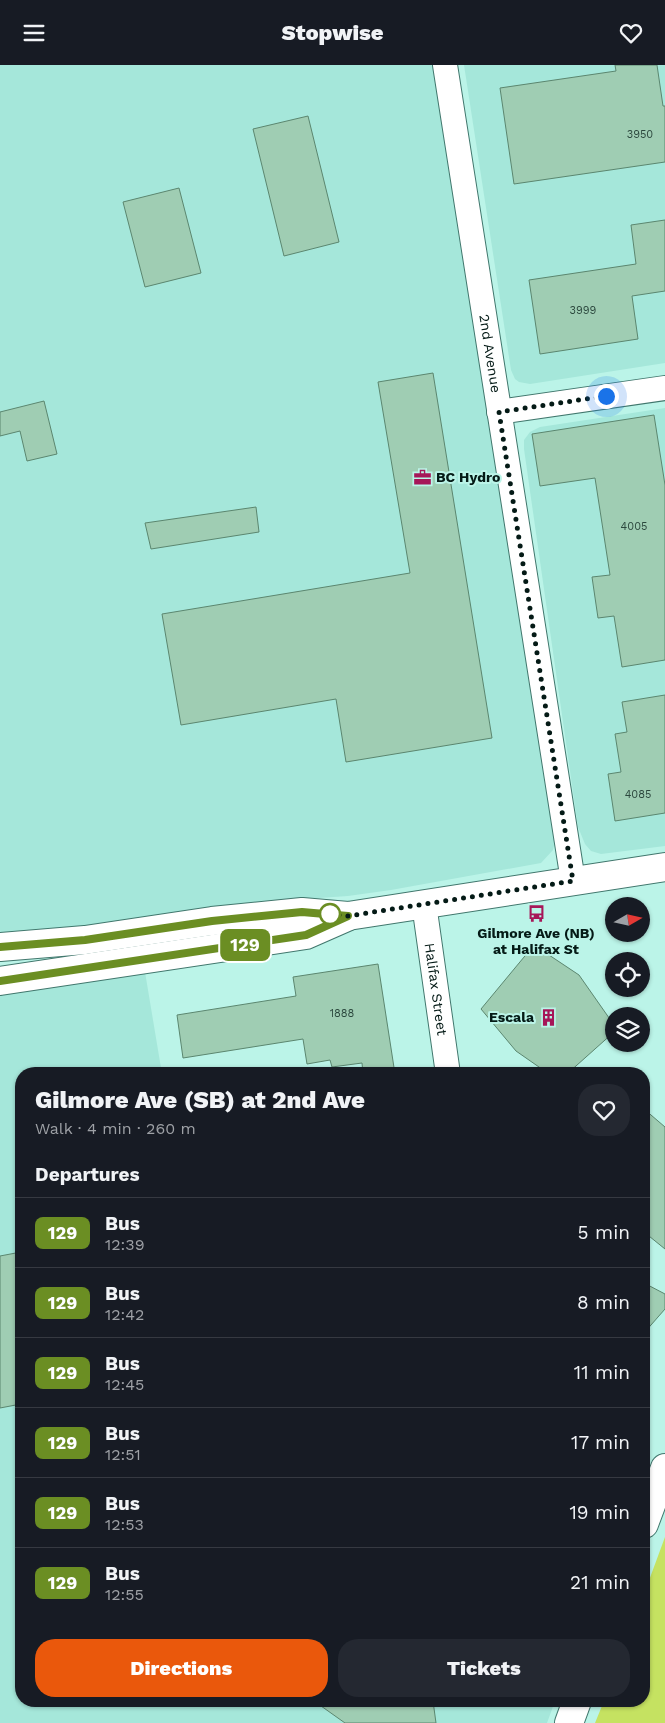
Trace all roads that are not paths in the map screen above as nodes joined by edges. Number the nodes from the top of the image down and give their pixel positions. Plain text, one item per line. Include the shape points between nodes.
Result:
1 (445, 65) edge
2 (665, 388) edge
3 (499, 412) junction
4 (665, 867) edge
5 (573, 881) junction
6 (424, 904) junction
7 (348, 916) junction
8 (0, 947) edge
9 (0, 981) edge
10 (447, 1067) edge
11 (665, 1468) edge
12 (650, 1508) edge
13 (575, 1707) edge
14 (569, 1723) edge

1 - 3 street, 2nd Avenue
2 - 3 street
3 - 5 street, 2nd Avenue
4 - 5 street
5 - 6 street
6 - 7 street
6 - 10 street, Halifax Street
7 - 8 street via 302,912 212,921 85,940
7 - 9 street via 306,935
11 - 12 street
13 - 14 street

